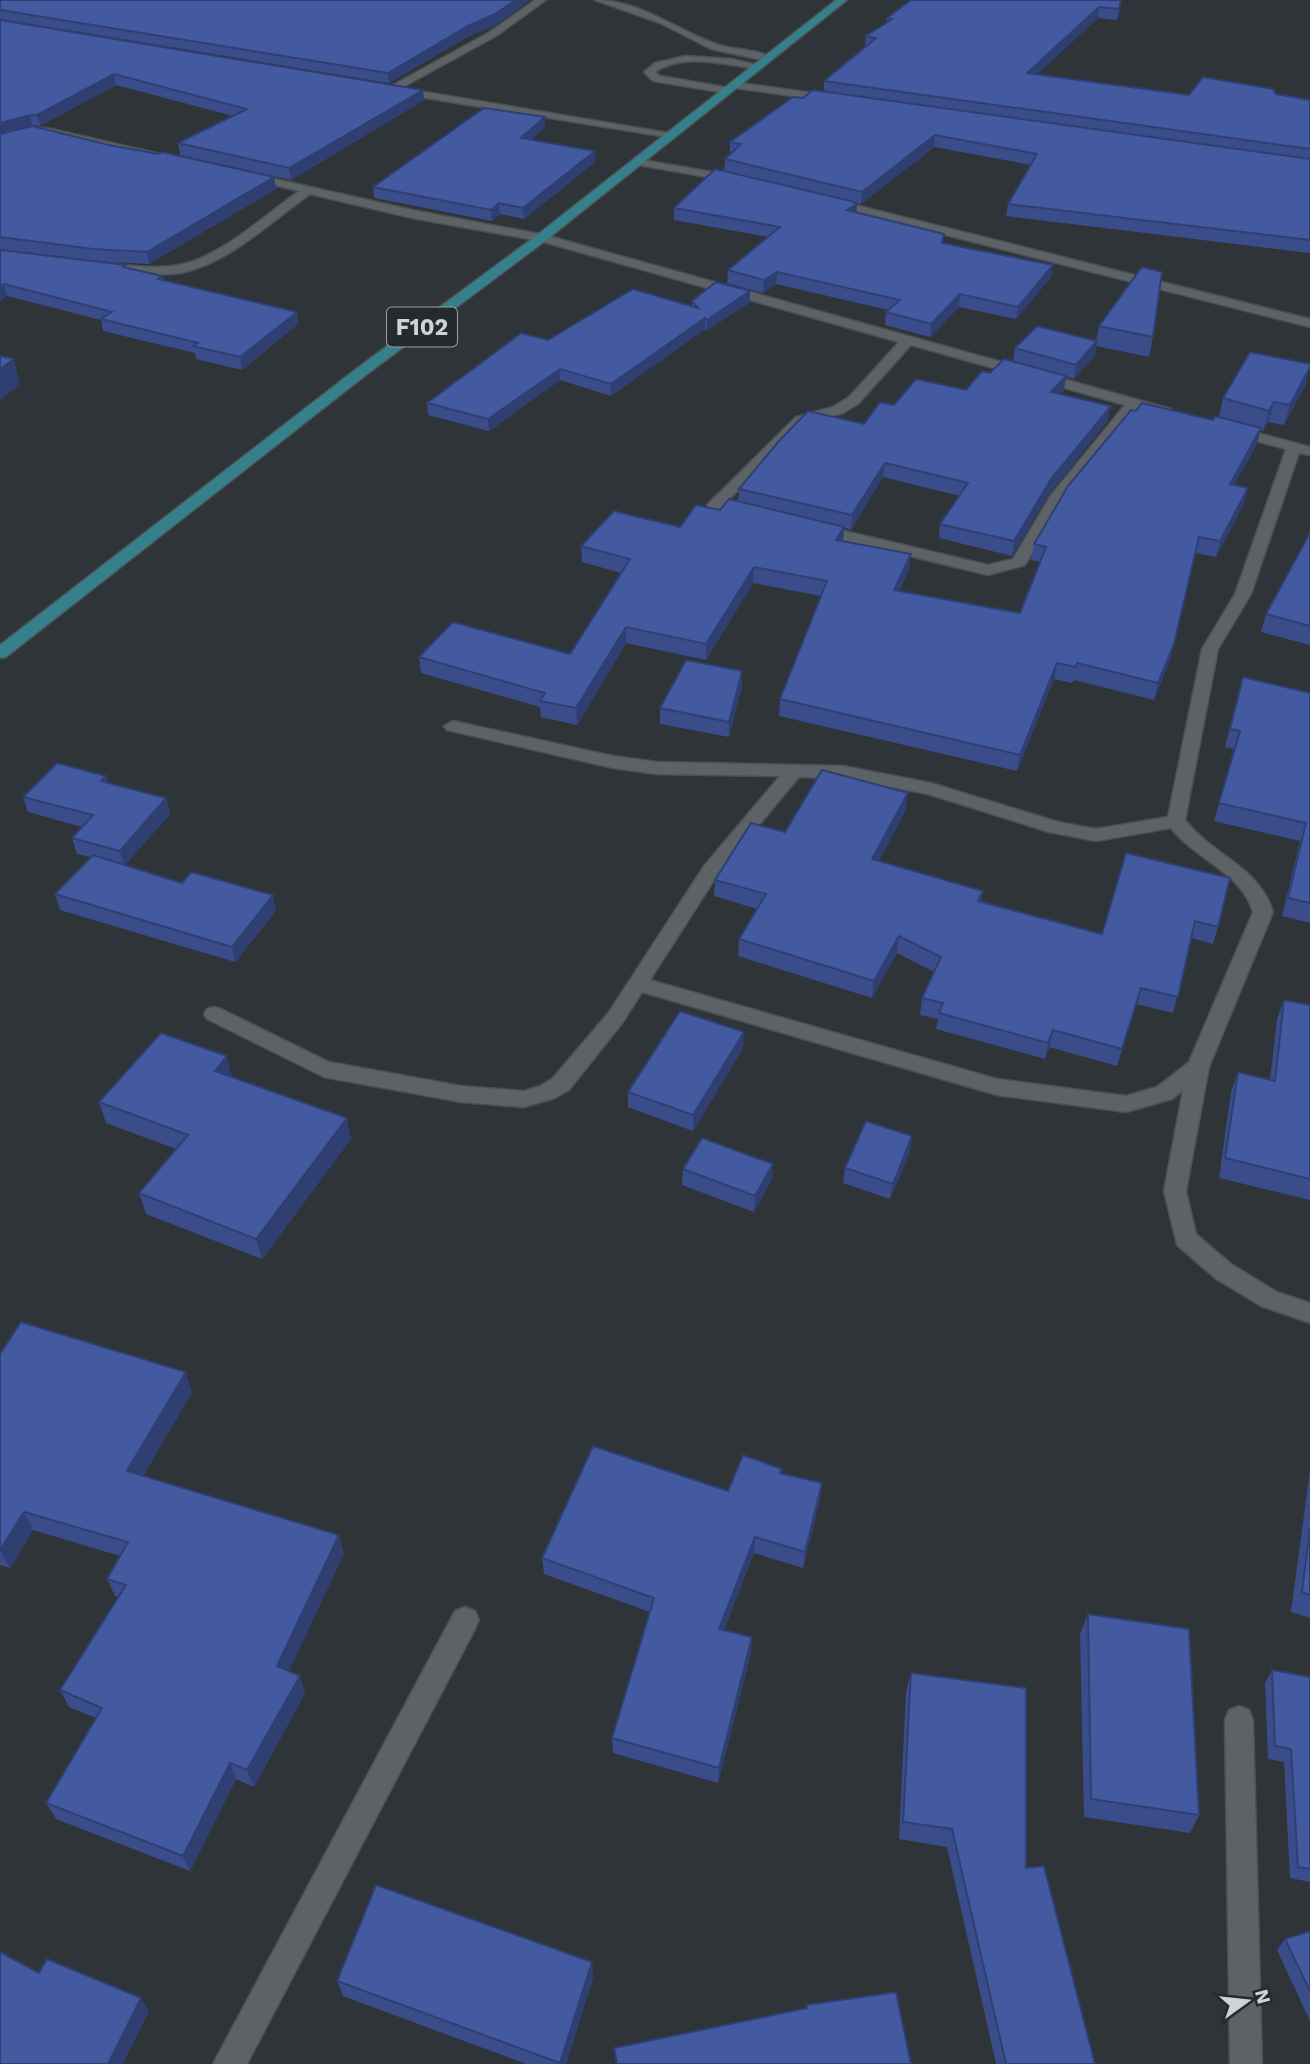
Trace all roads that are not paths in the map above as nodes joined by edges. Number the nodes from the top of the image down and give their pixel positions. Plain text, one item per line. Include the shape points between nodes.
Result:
1 (541, 0) edge
2 (600, 0) edge
3 (842, 0) edge
4 (762, 62) junction
5 (378, 87) edge
6 (730, 88) junction
7 (391, 89) junction
8 (843, 101) edge
9 (11, 126) edge
10 (33, 131) junction
11 (669, 136) junction
12 (0, 141) edge
13 (171, 158) edge
14 (637, 162) junction
15 (232, 172) edge
16 (751, 182) edge
17 (309, 189) junction
18 (818, 199) edge
19 (541, 238) junction
20 (96, 265) edge
21 (1310, 323) edge
22 (908, 340) junction
23 (1134, 403) junction
24 (1174, 414) edge
25 (1214, 425) edge
26 (1302, 449) edge
27 (767, 518) edge
28 (806, 527) edge
29 (0, 653) edge
30 (453, 726) dead end
31 (795, 770) junction
32 (1176, 821) junction
33 (638, 984) junction
34 (214, 1014) dead end
35 (1198, 1067) junction
36 (1310, 1313) edge
37 (465, 1619) dead end
38 (1239, 1720) dead end
39 (229, 2064) edge
40 (1247, 2064) edge

1 - 7 street via 493,34
2 - 4 street
3 - 4 main road, F102
4 - 6 main road, F102
4 - 6 street via 681,59 659,62 649,72 657,79
5 - 7 street
6 - 8 street
6 - 11 main road, F102
7 - 11 street
9 - 10 street
10 - 12 street
10 - 13 street
11 - 14 main road, F102
14 - 16 street
14 - 19 main road, F102
15 - 17 street
17 - 19 street
17 - 20 street via 215,254 186,267 150,271
18 - 21 street
19 - 22 street
19 - 29 main road, F102
22 - 23 street
22 - 27 street via 854,400 838,410 801,420 715,505
23 - 24 street
23 - 28 street via 1081,464 1034,531 1019,562 1012,565 988,570
25 - 26 street
26 - 32 street via 1243,594 1210,649
30 - 31 street via 657,768
31 - 32 street via 844,772 931,789 1056,828 1096,835
31 - 33 street via 710,870
32 - 35 street via 1190,839 1246,881 1258,895 1263,912
33 - 34 street via 561,1084 524,1099 461,1094 324,1069
33 - 35 street via 997,1087 1126,1104 1164,1093
35 - 36 street via 1175,1191 1185,1238 1223,1272 1269,1299
37 - 39 street
38 - 40 street

